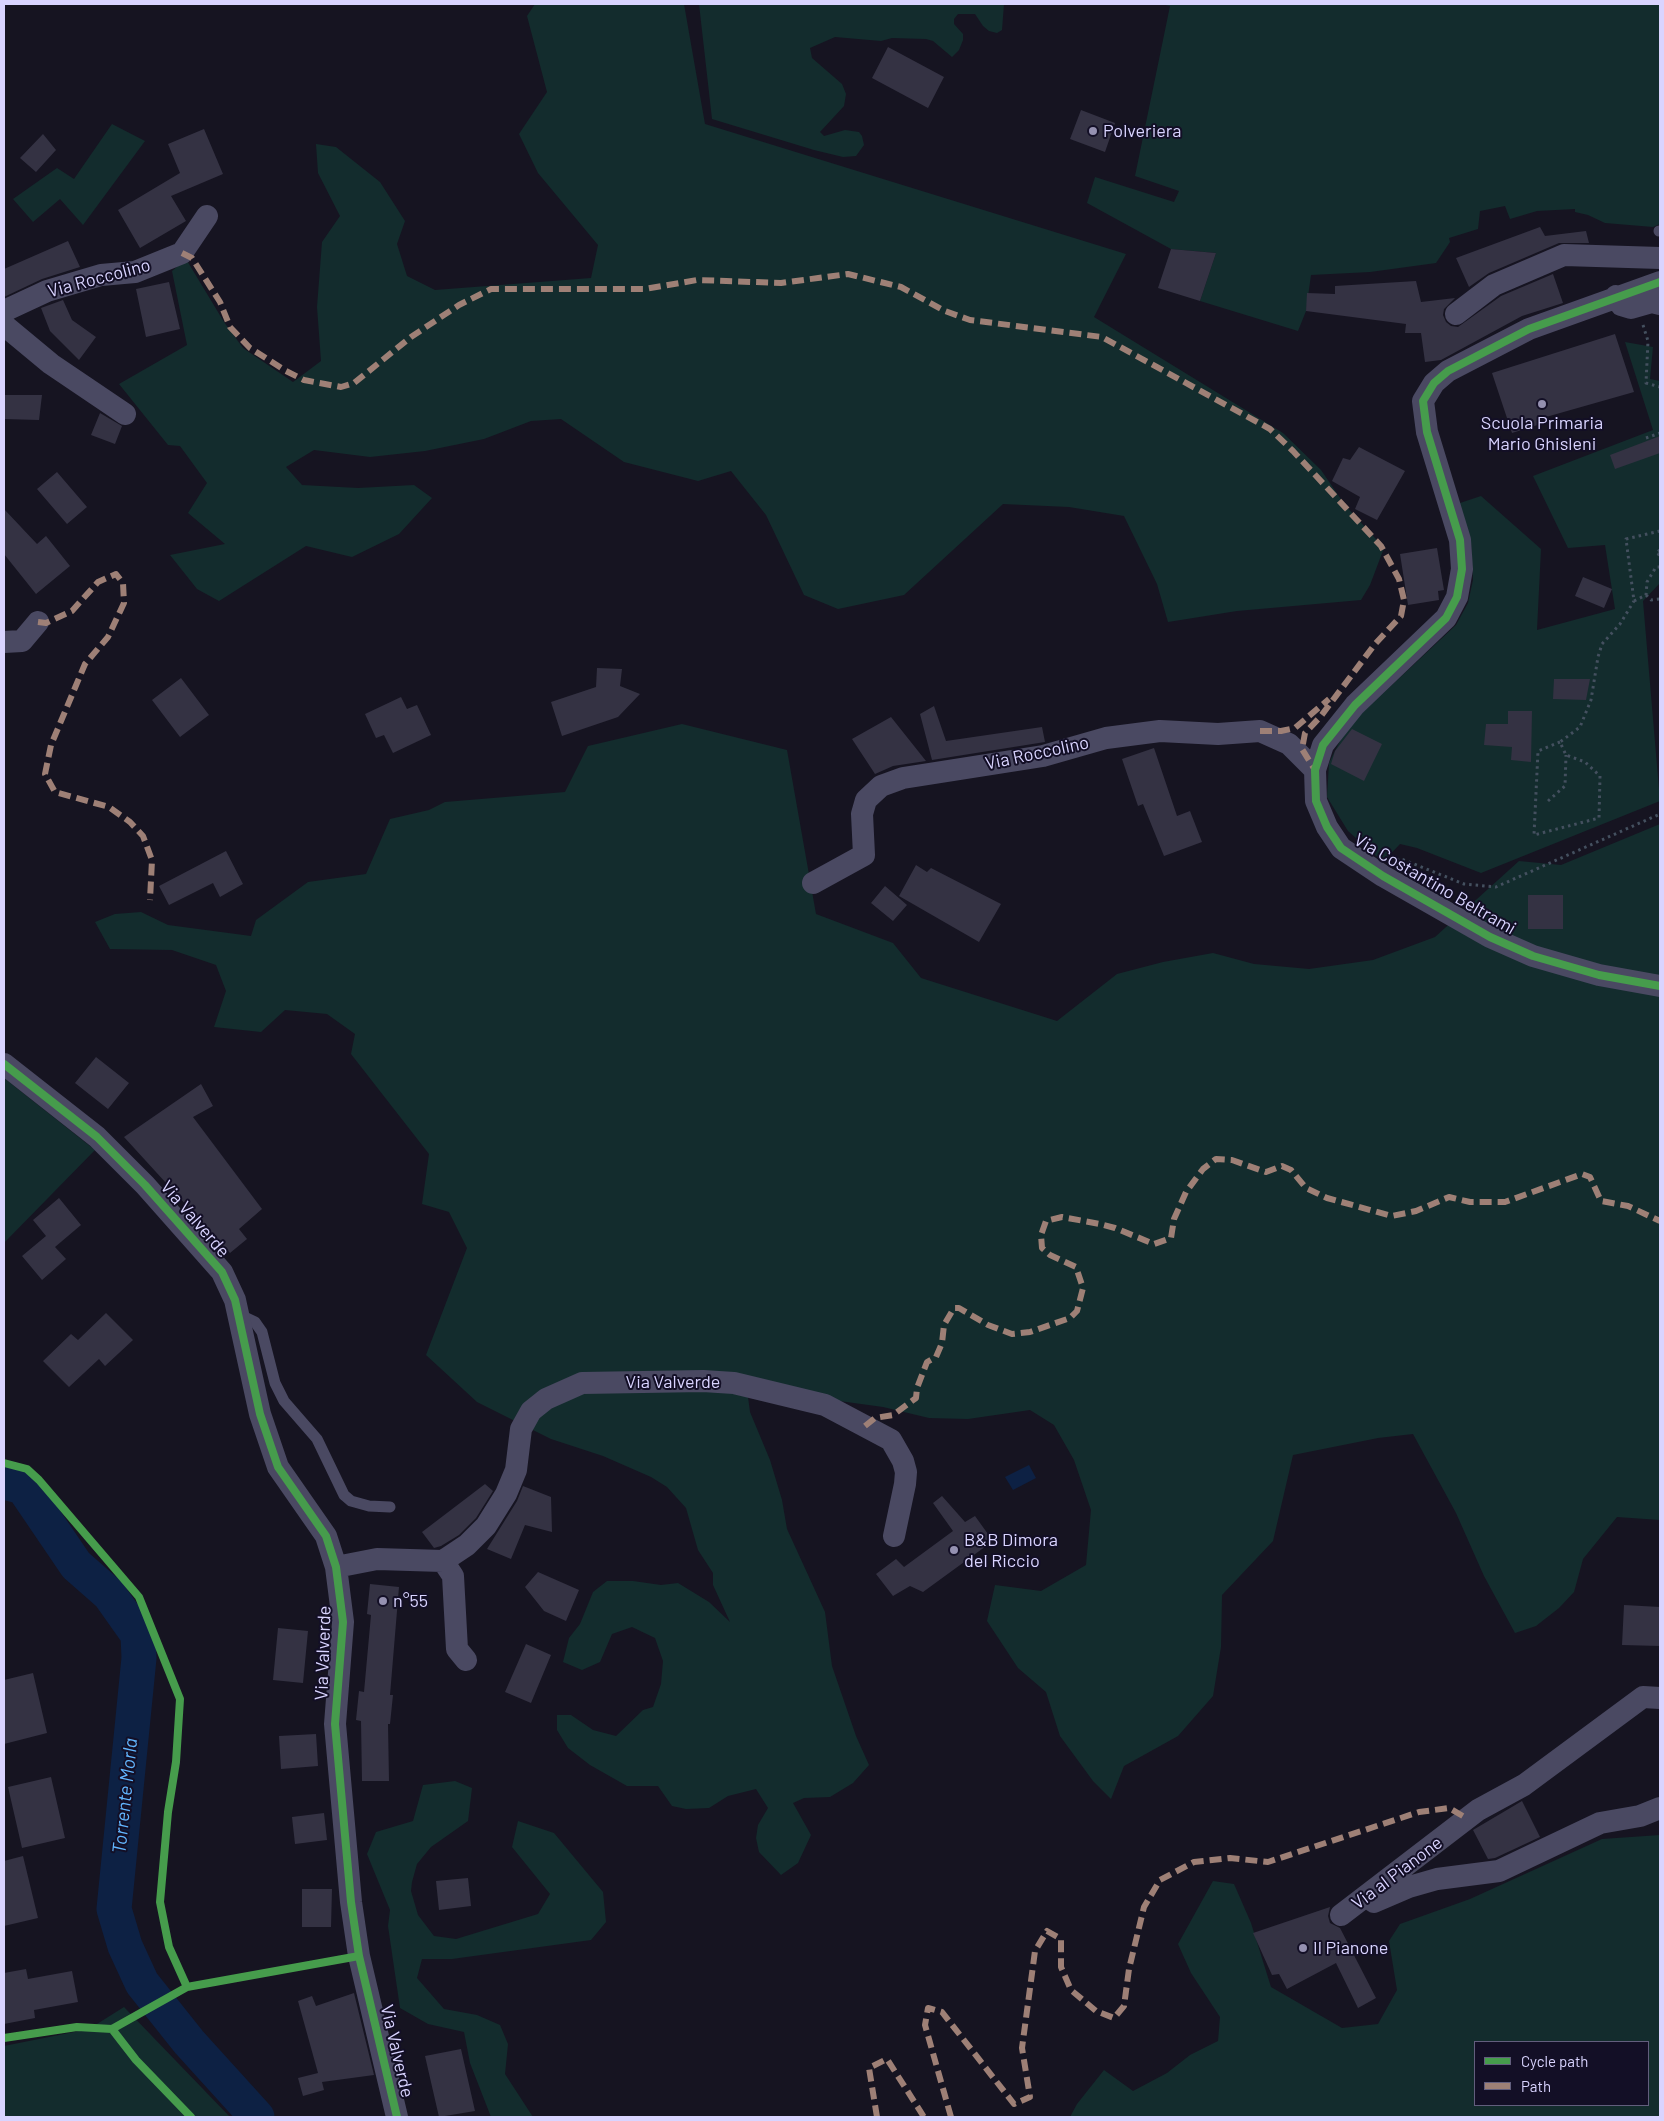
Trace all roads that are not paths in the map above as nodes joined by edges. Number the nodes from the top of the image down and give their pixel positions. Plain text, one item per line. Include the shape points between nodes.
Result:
1 (208, 216) dead end
2 (1660, 258) edge
3 (1660, 282) edge
4 (1624, 302) junction
5 (1660, 304) edge
6 (4, 311) edge
7 (1456, 314) dead end
8 (4, 325) edge
9 (125, 414) dead end
10 (38, 622) dead end
11 (4, 642) edge
12 (1315, 770) junction
13 (813, 883) dead end
14 (1660, 986) edge
15 (4, 1064) edge
16 (238, 1314) junction
17 (390, 1507) dead end
18 (894, 1536) dead end
19 (443, 1561) junction
20 (336, 1567) junction
21 (466, 1660) dead end
22 (1660, 1698) edge
23 (1660, 1808) edge
24 (397, 2117) edge

1 - 6 street, Via Roccolino via 182,253 135,272 101,275 47,291
2 - 7 street via 1564,255 1494,285
3 - 4 street, Via Costantino Beltrami
4 - 5 street
4 - 12 street, Via Costantino Beltrami via 1529,329 1448,371 1423,401 1427,432 1460,540 1462,569 1457,597 1446,618 1355,704 1323,745
8 - 9 street via 51,364
10 - 11 street via 22,641
12 - 13 street, Via Roccolino via 1289,744 1260,731 1218,734 1160,731 1106,738 1042,756 903,778 881,786 866,800 862,814 864,855
12 - 14 street, Via Costantino Beltrami via 1316,801 1326,827 1341,848 1383,876 1490,938 1533,956 1599,975
15 - 16 street, Via Valverde via 97,1137 145,1185 222,1272
16 - 17 lane via 255,1322 262,1332 275,1384 284,1401 317,1439 344,1495 352,1502
16 - 20 street, Via Valverde via 260,1414 278,1468 326,1536
18 - 19 street, Via Valverde via 905,1484 903,1460 891,1440 825,1405 734,1383 582,1383 546,1399 531,1411 521,1429 516,1470 506,1494 486,1526 467,1545
19 - 20 street via 378,1559
19 - 21 street via 453,1576 457,1649
20 - 24 street, Via Valverde via 343,1622 335,1724 351,1902 359,1956
22 - 23 street, Via al Pianone via 1642,1697 1524,1785 1478,1810 1341,1915 1437,1879 1498,1871 1600,1823 1640,1816

